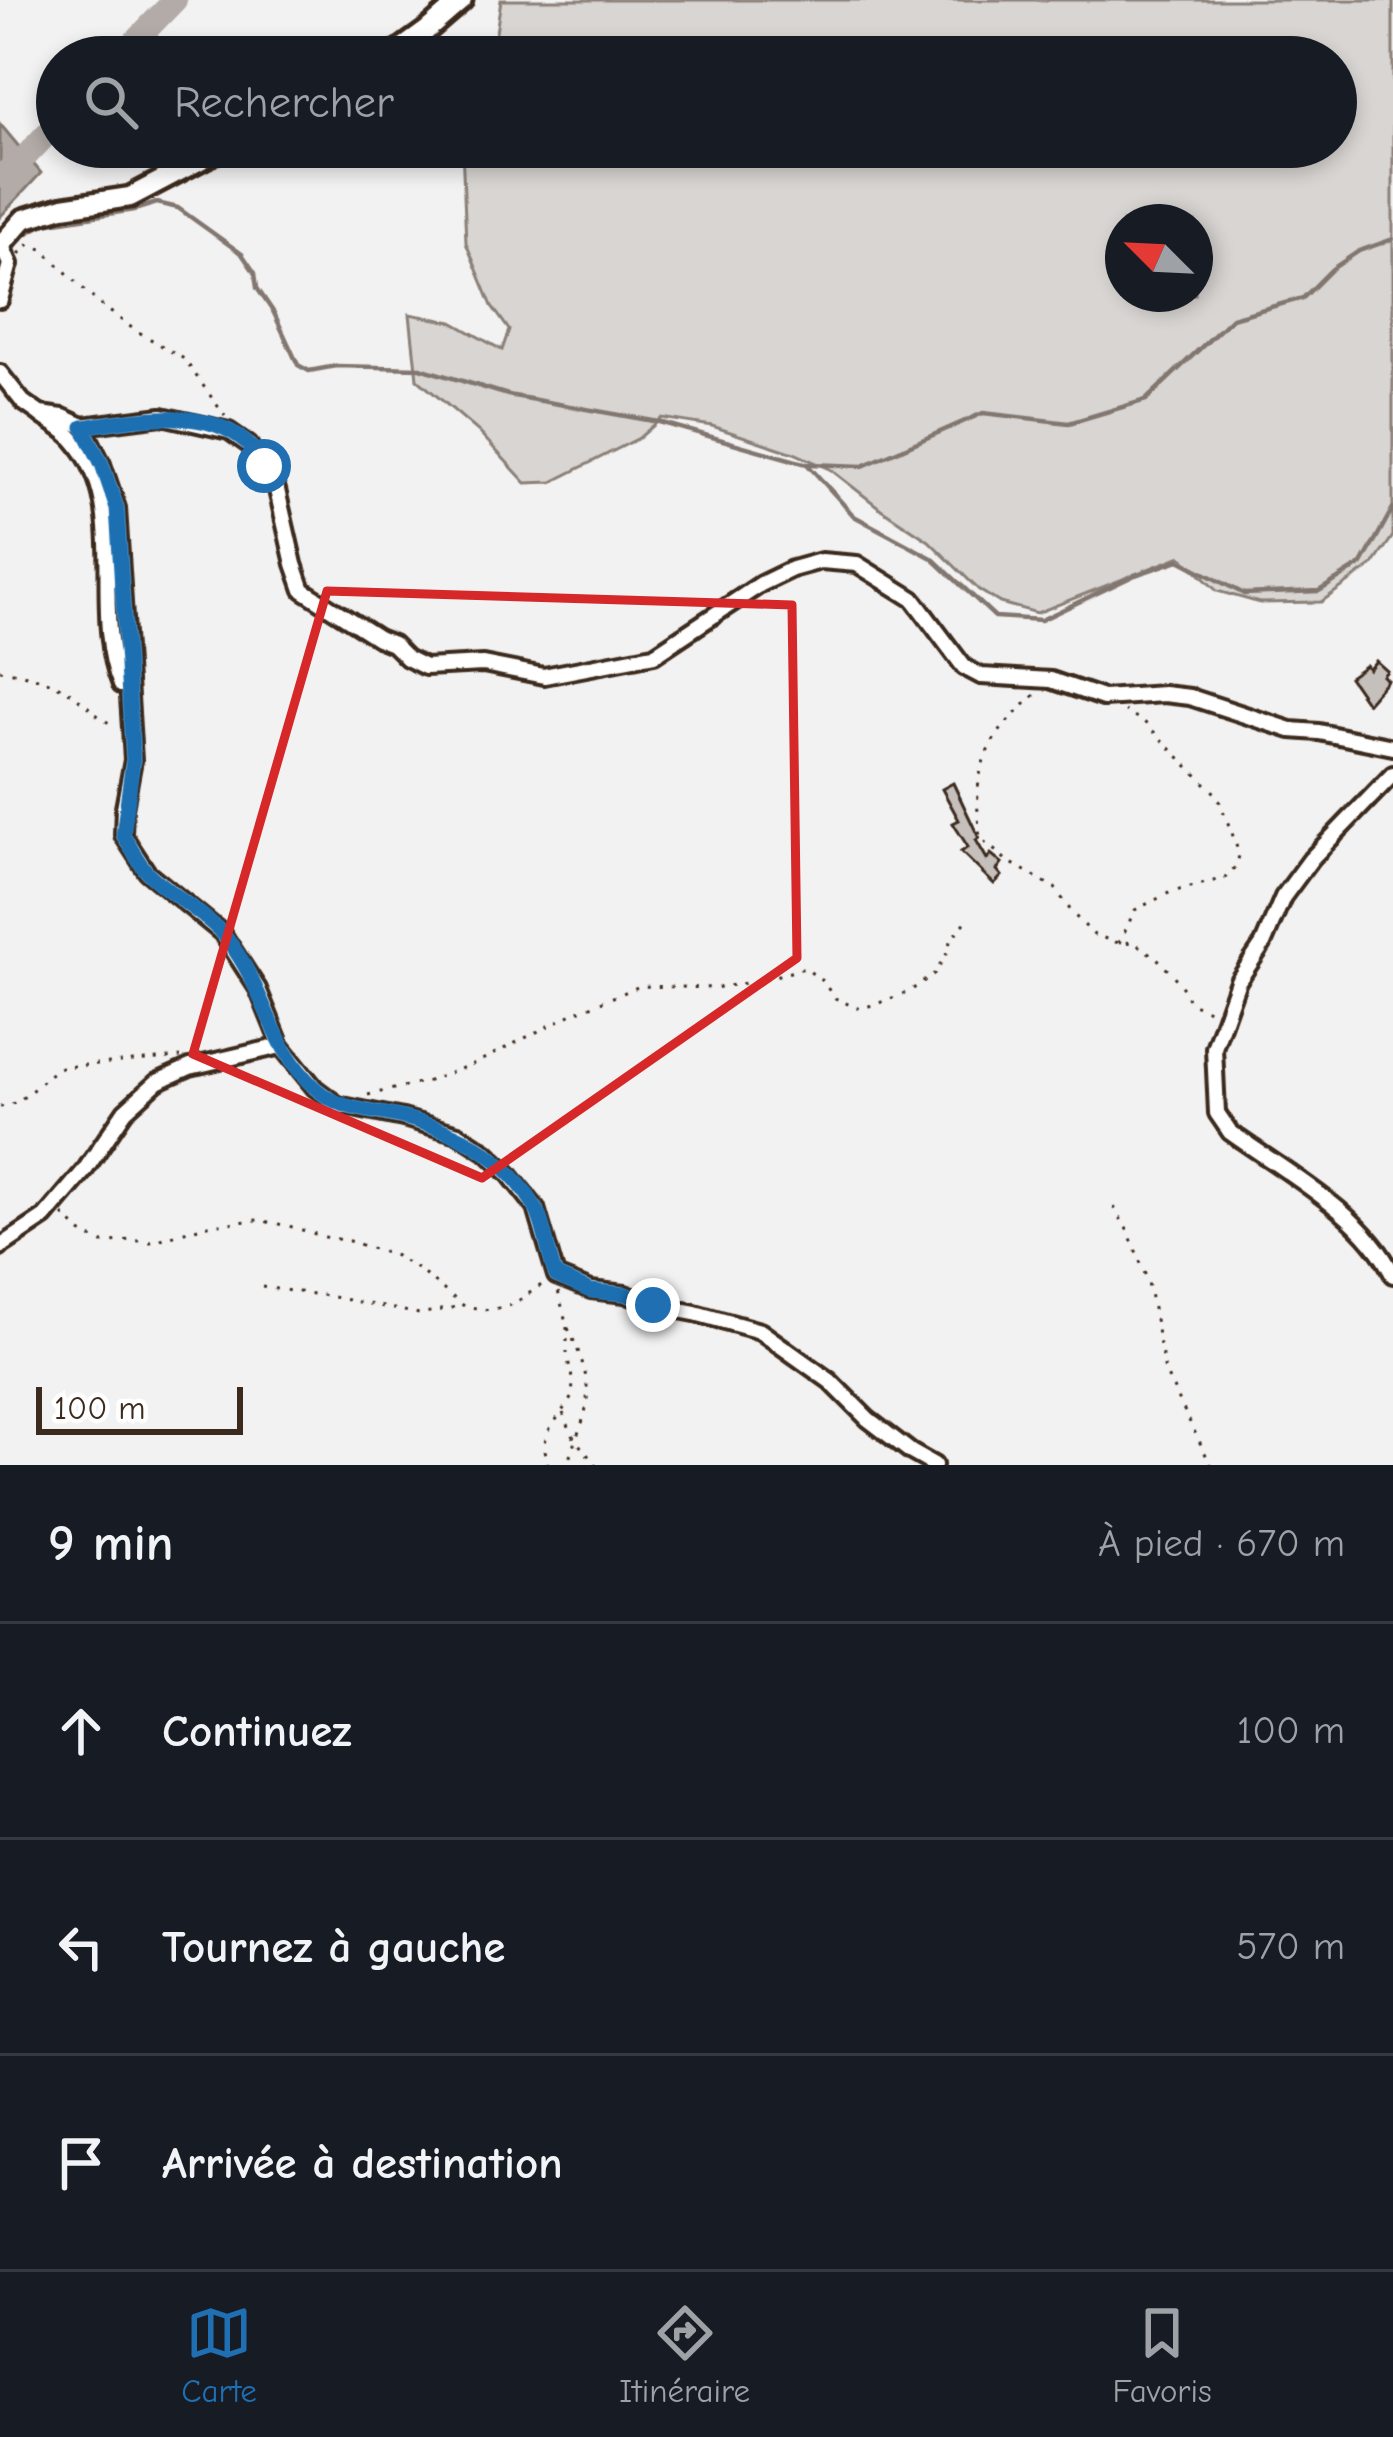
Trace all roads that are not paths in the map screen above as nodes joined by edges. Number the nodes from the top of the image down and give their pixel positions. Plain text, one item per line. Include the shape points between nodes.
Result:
1 (462, 0) edge
2 (419, 36) edge
3 (185, 168) edge
4 (4, 251) edge
5 (0, 300) edge
6 (0, 373) edge
7 (40, 414) junction
8 (83, 427) junction
9 (128, 701) junction
10 (1393, 747) edge
11 (1393, 774) edge
12 (281, 1046) junction
13 (0, 1246) edge
14 (1393, 1275) edge
15 (934, 1465) edge

1 - 2 street
3 - 4 street via 130,197 24,219
4 - 5 street
6 - 7 street
7 - 8 street
7 - 9 street via 70,435 100,491 109,638
8 - 9 street via 117,508
8 - 10 street via 162,416 230,431 249,445 277,490 303,590 425,667 483,664 544,676 654,655 761,584 821,561 856,565 913,599 964,667 981,676 1051,680 1103,698 1190,697 1291,730
9 - 12 street via 133,760 123,835 147,872 222,933
11 - 14 street via 1282,897 1214,1048 1217,1113 1230,1132 1354,1224
12 - 13 street via 157,1082 125,1111 45,1217
12 - 15 street via 338,1105 458,1134 486,1152 536,1208 556,1276 760,1331

